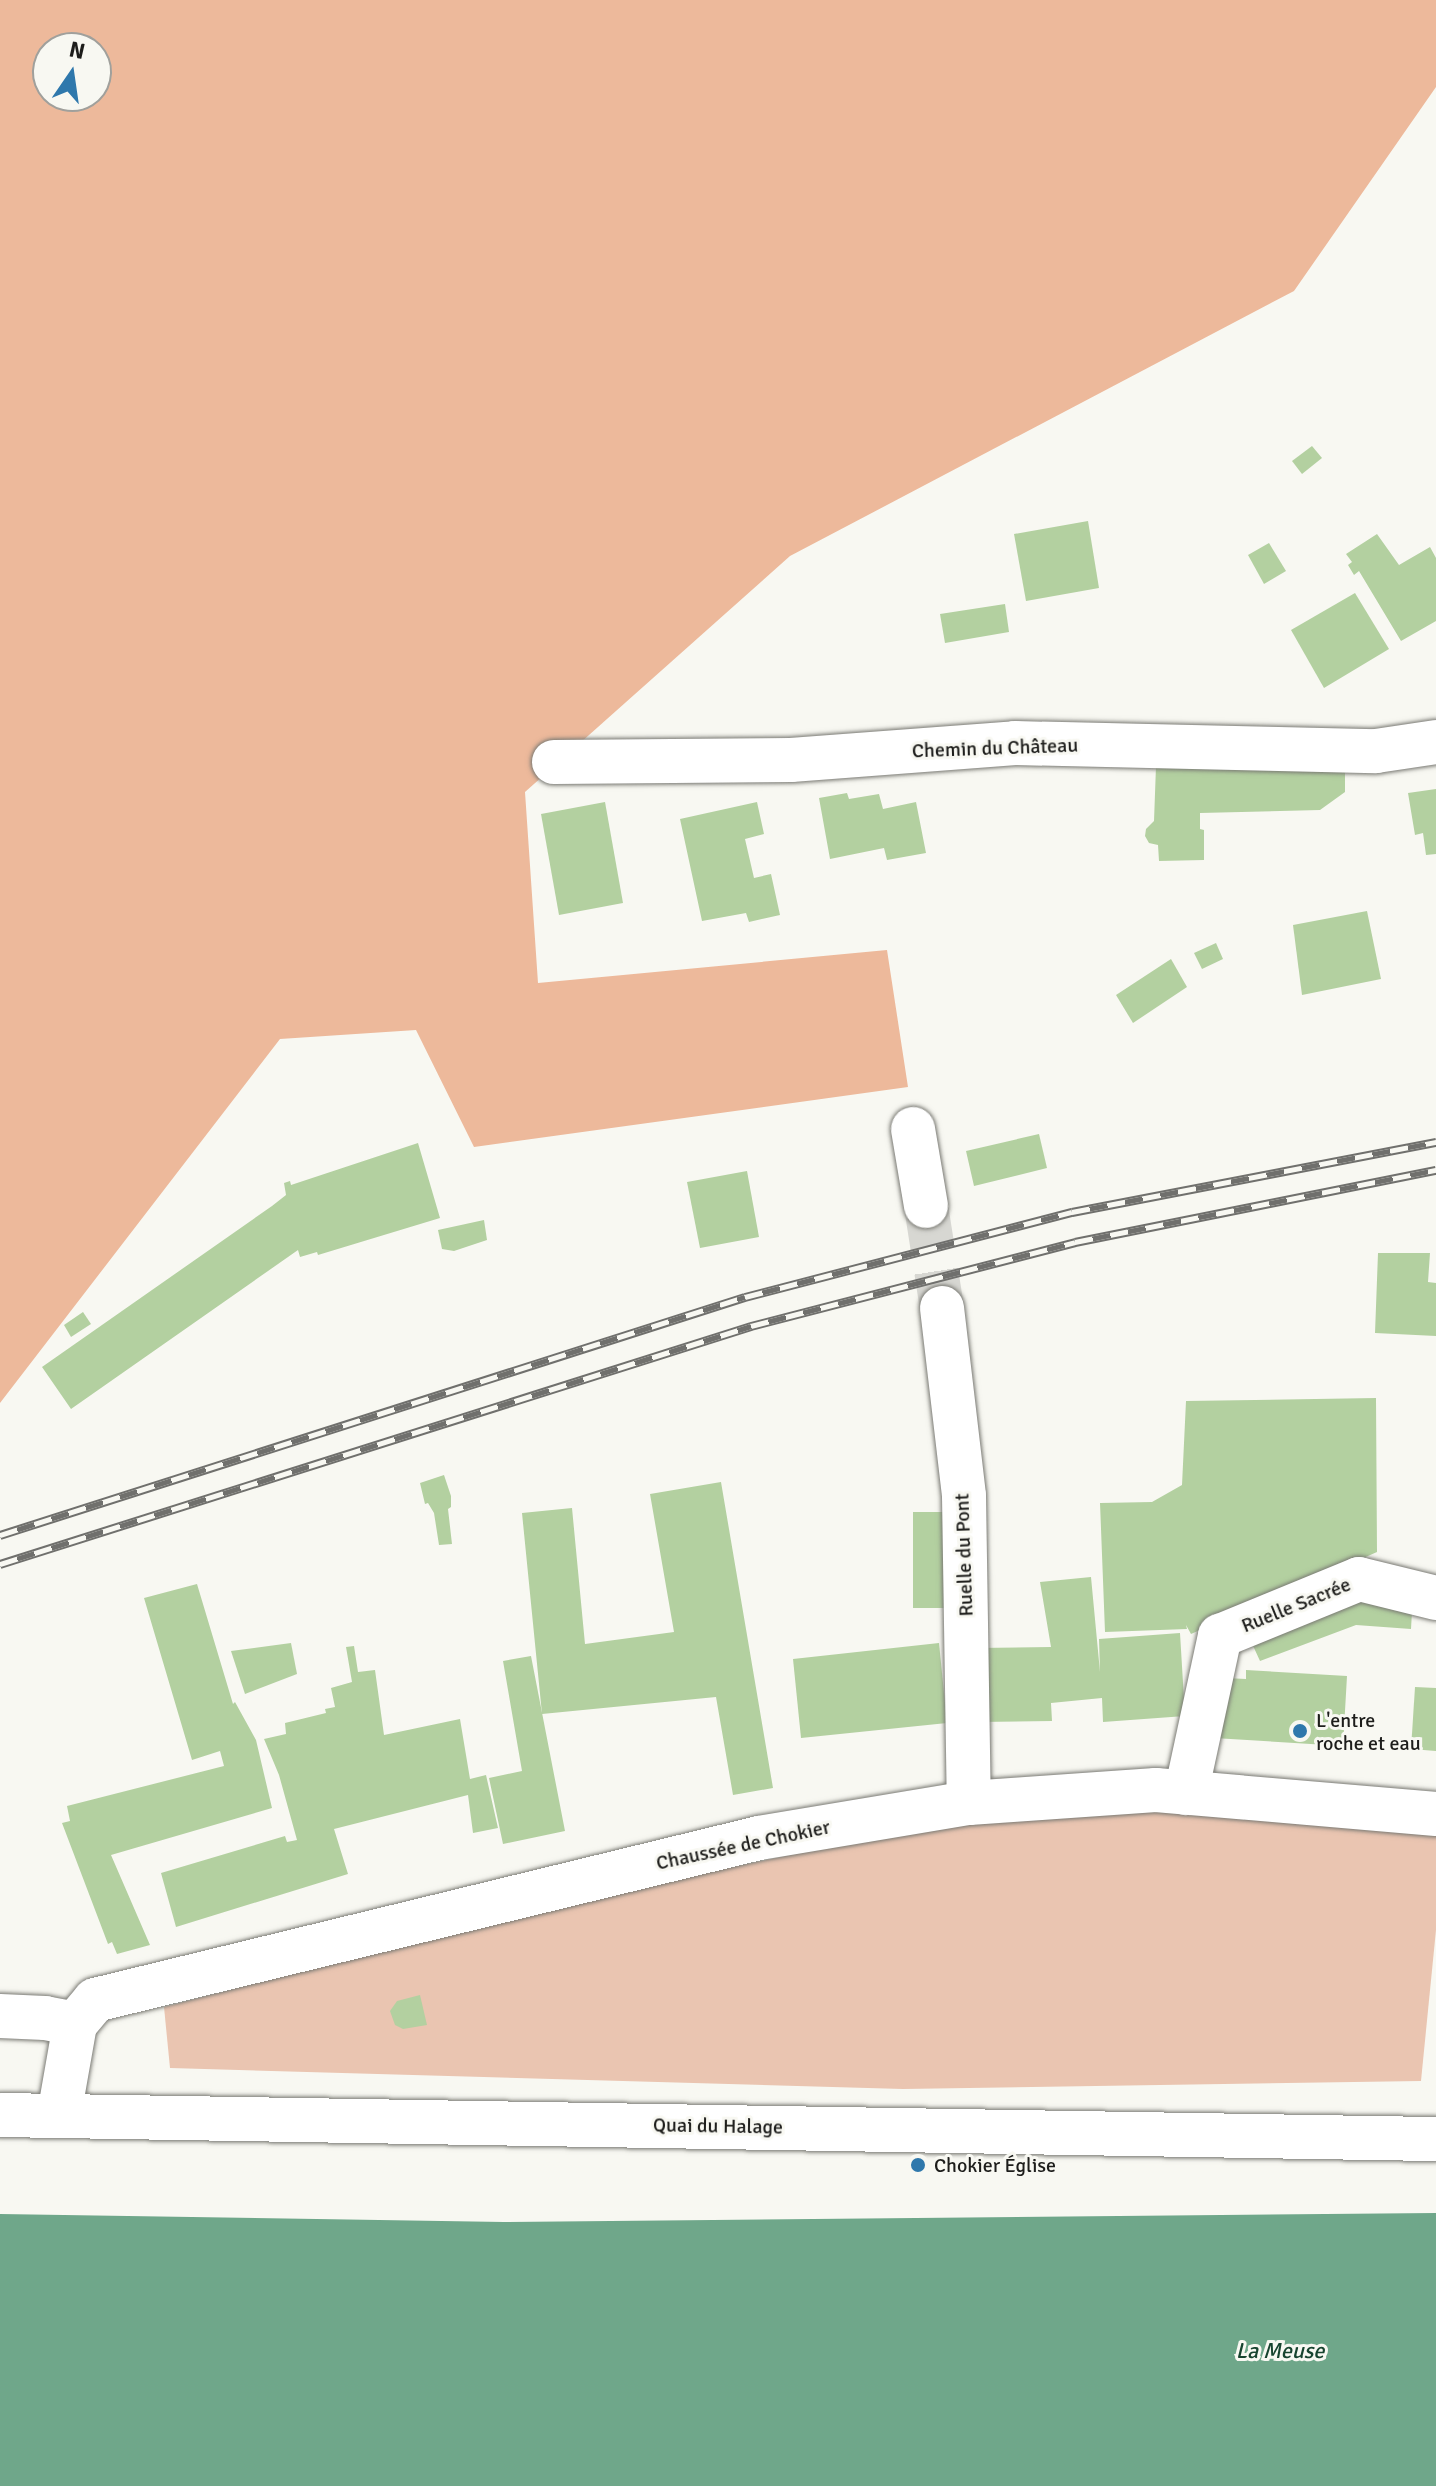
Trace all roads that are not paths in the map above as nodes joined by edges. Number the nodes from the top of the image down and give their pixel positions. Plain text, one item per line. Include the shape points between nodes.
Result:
1 (1436, 742) edge
2 (554, 762) dead end
3 (913, 1129) dead end
4 (926, 1206) tunnel mouth
5 (942, 1308) tunnel mouth
6 (1436, 1598) edge
7 (1186, 1793) junction
8 (969, 1803) junction
9 (1436, 1814) edge
10 (0, 2016) edge
11 (75, 2024) junction
12 (0, 2115) edge
13 (59, 2115) junction
14 (1436, 2139) edge

1 - 2 street, Chemin du Château via 1376,751 1015,743 791,760
3 - 4 street
5 - 8 street, Ruelle du Pont via 964,1496
6 - 7 street, Ruelle Sacrée via 1359,1579 1220,1636
7 - 8 street, Chaussée de Chokier via 1156,1790
7 - 9 street, Chaussée de Chokier
8 - 11 street, Chaussée de Chokier via 759,1838 95,2000
10 - 11 street
11 - 13 street
12 - 13 street, Quai du Halage
13 - 14 street, Quai du Halage

